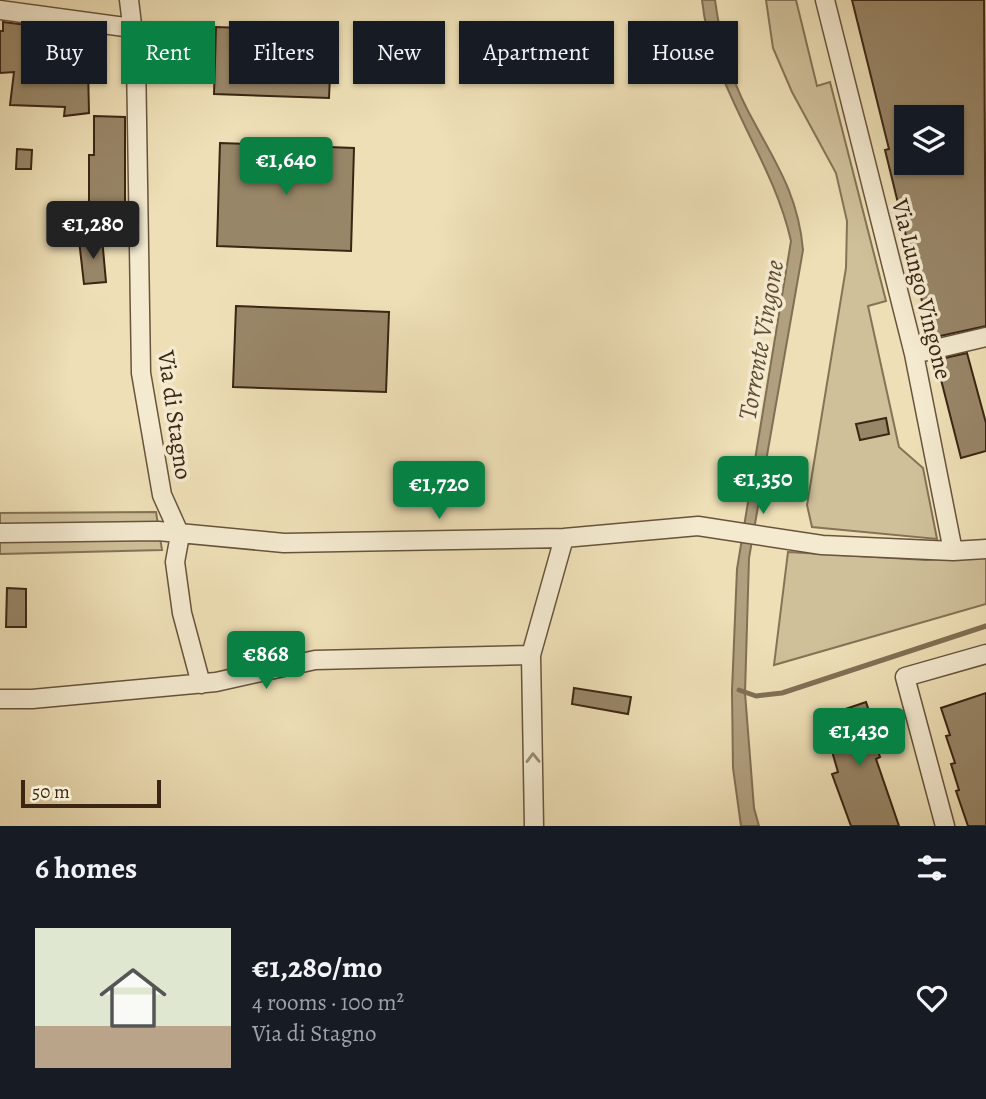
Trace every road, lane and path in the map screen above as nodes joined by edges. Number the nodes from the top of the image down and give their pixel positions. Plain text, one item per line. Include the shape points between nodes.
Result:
1 (129, 0) edge
2 (825, 0) edge
3 (0, 10) edge
4 (131, 21) edge
5 (121, 26) edge
6 (136, 84) edge
7 (986, 337) edge
8 (914, 354) junction
9 (0, 533) edge
10 (180, 535) junction
11 (564, 538) junction
12 (986, 549) edge
13 (954, 551) junction
14 (986, 654) edge
15 (531, 655) junction
16 (201, 684) junction
17 (0, 699) edge
18 (534, 826) edge
19 (945, 826) edge

1 - 4 street, Via di Stagno
2 - 8 street, Via Lungo Vingone
3 - 5 street
6 - 10 street, Via di Stagno via 141,373 162,495
7 - 8 street
8 - 13 street, Via Lungo Vingone
9 - 10 street via 158,531
10 - 11 street via 284,544
10 - 16 street via 175,562 181,612
11 - 13 street via 698,526 822,545
11 - 15 street
12 - 13 street
14 - 19 street via 905,677
15 - 16 street via 315,660
18 -> 15 street
16 - 17 street

